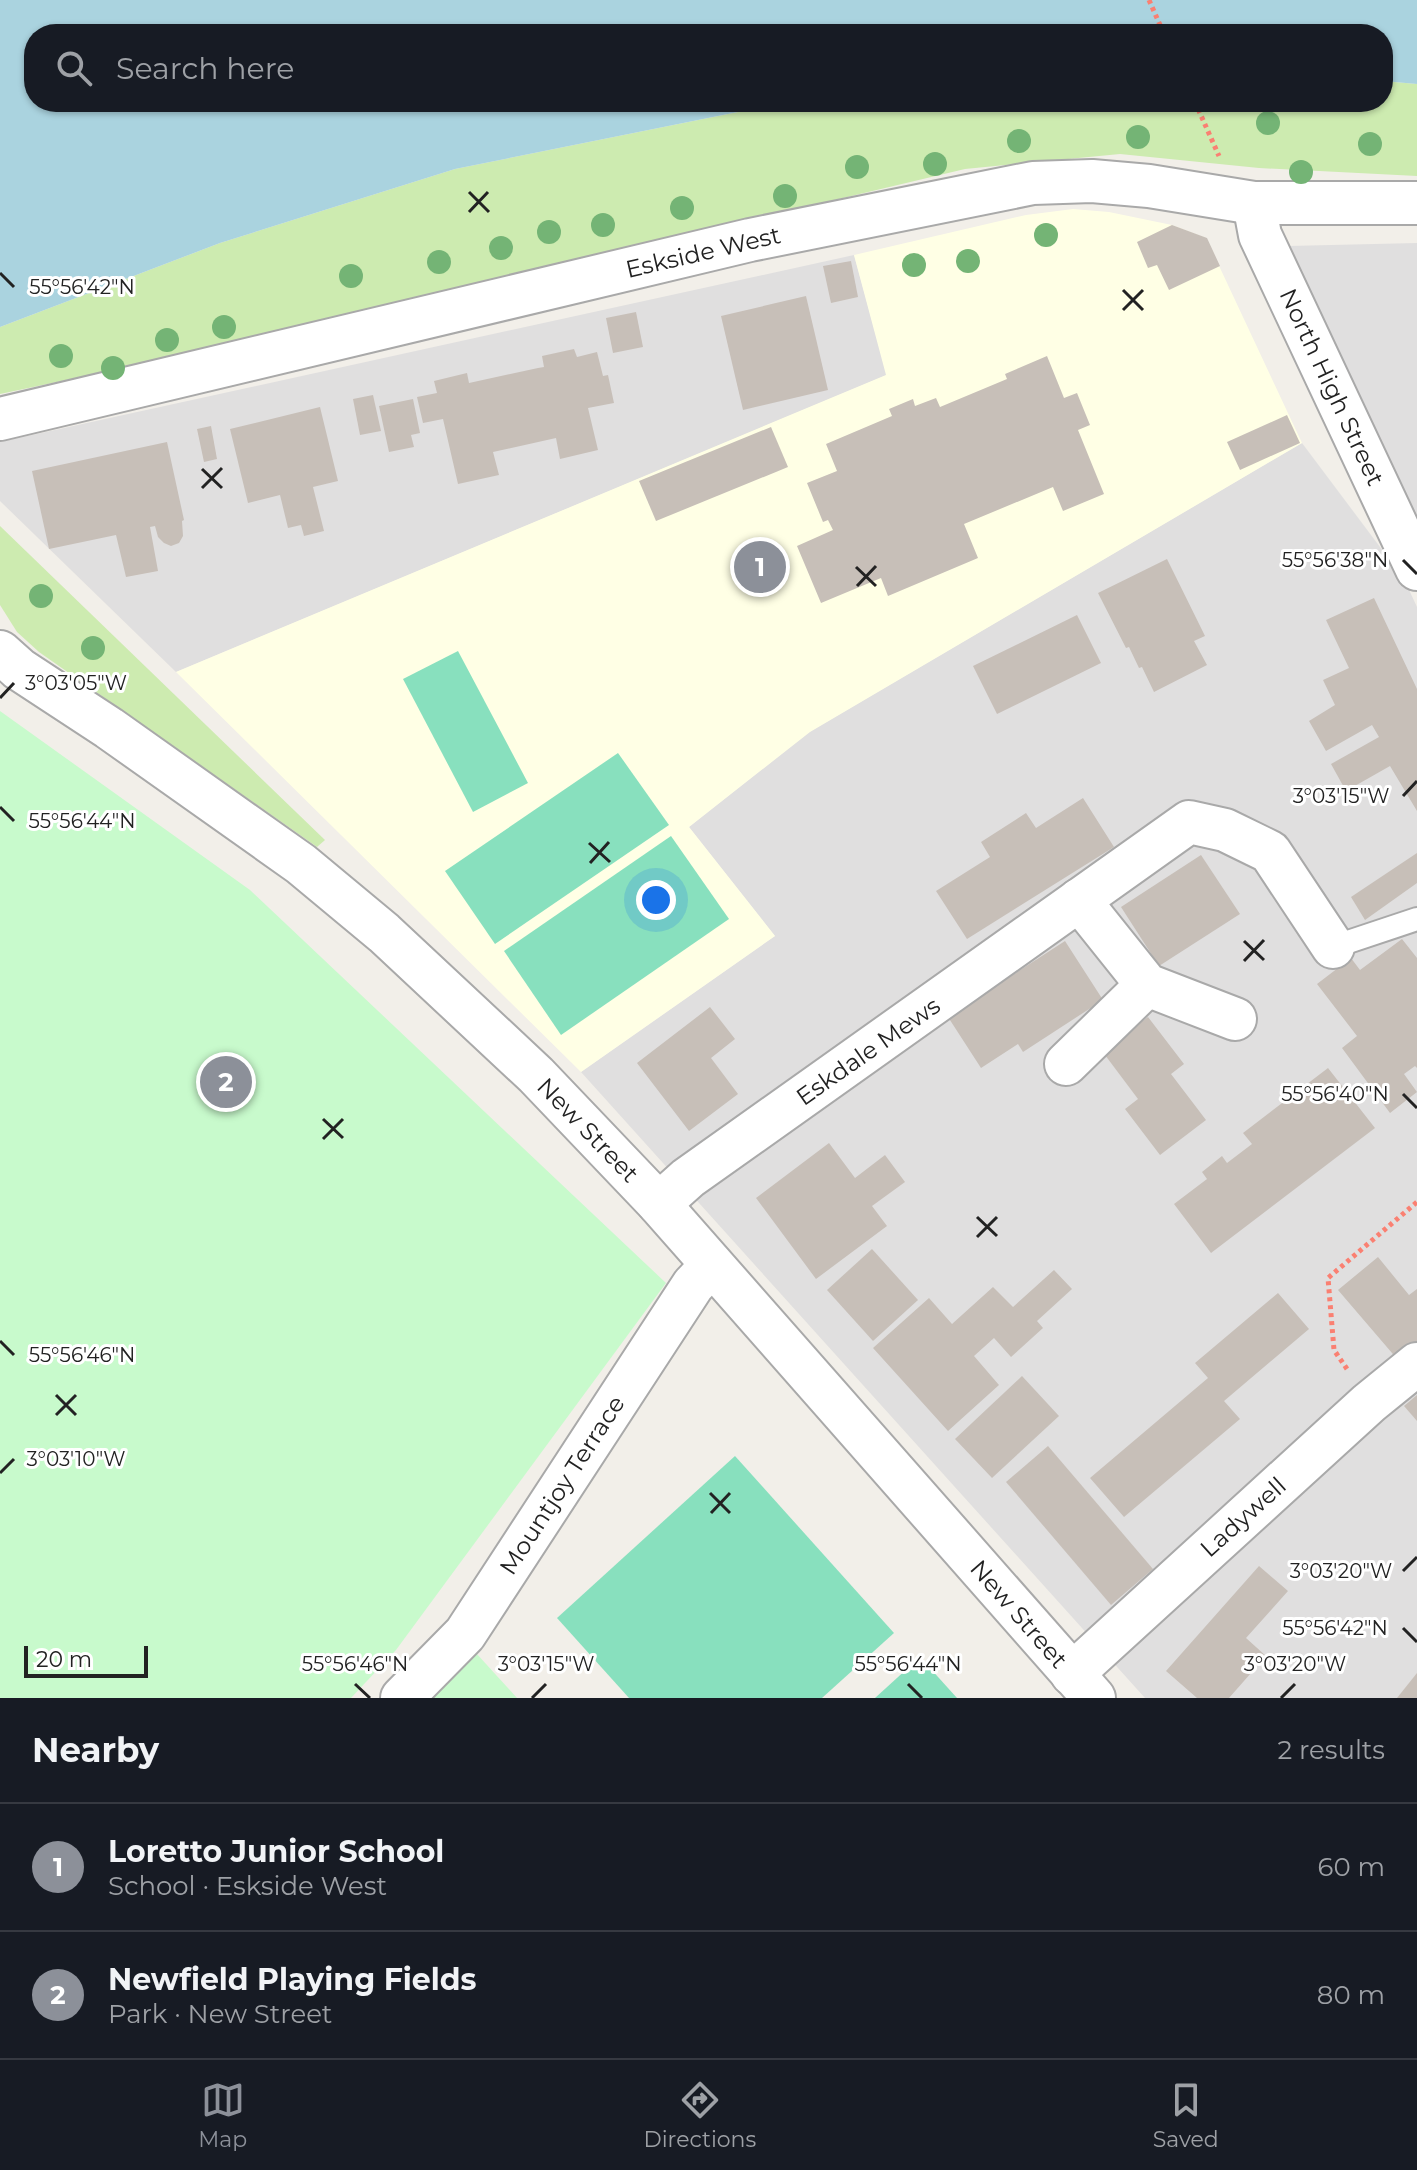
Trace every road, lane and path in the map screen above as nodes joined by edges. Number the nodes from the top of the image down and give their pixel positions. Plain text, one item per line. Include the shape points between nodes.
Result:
1 (1149, 0) edge
2 (1160, 24) edge
3 (1199, 112) edge
4 (1217, 151) dead end
5 (1254, 203) junction
6 (1417, 203) edge
7 (0, 419) edge
8 (1417, 569) edge
9 (0, 652) edge
10 (1079, 900) junction
11 (1417, 919) edge
12 (1333, 947) joint
13 (1147, 985) junction
14 (1235, 1019) dead end
15 (1066, 1064) dead end
16 (1417, 1202) edge
17 (659, 1204) junction
18 (712, 1265) junction
19 (1417, 1364) edge
20 (1369, 1403) junction
21 (1083, 1686) edge
22 (402, 1698) edge

1 - 2 path
3 - 4 path
5 - 6 street, Eskside West
5 - 7 street, Eskside West via 1149,186 1033,183 750,240
5 - 8 street, North High Street via 1260,235
9 - 17 street, New Street via 301,864 384,933 536,1075
10 - 12 street, Eskdale Mews via 1189,822 1225,830 1270,852
10 - 13 street
10 - 17 street, Eskdale Mews via 688,1178
11 - 12 lane, Eskdale Mews
13 - 14 street
13 - 15 street
16 - 20 path via 1328,1278 1334,1350
17 - 18 street, New Street
18 - 21 street, New Street
18 - 22 street, Mountjoy Terrace via 693,1285 465,1634
19 - 20 street, Ladywell
20 - 21 street, Ladywell

